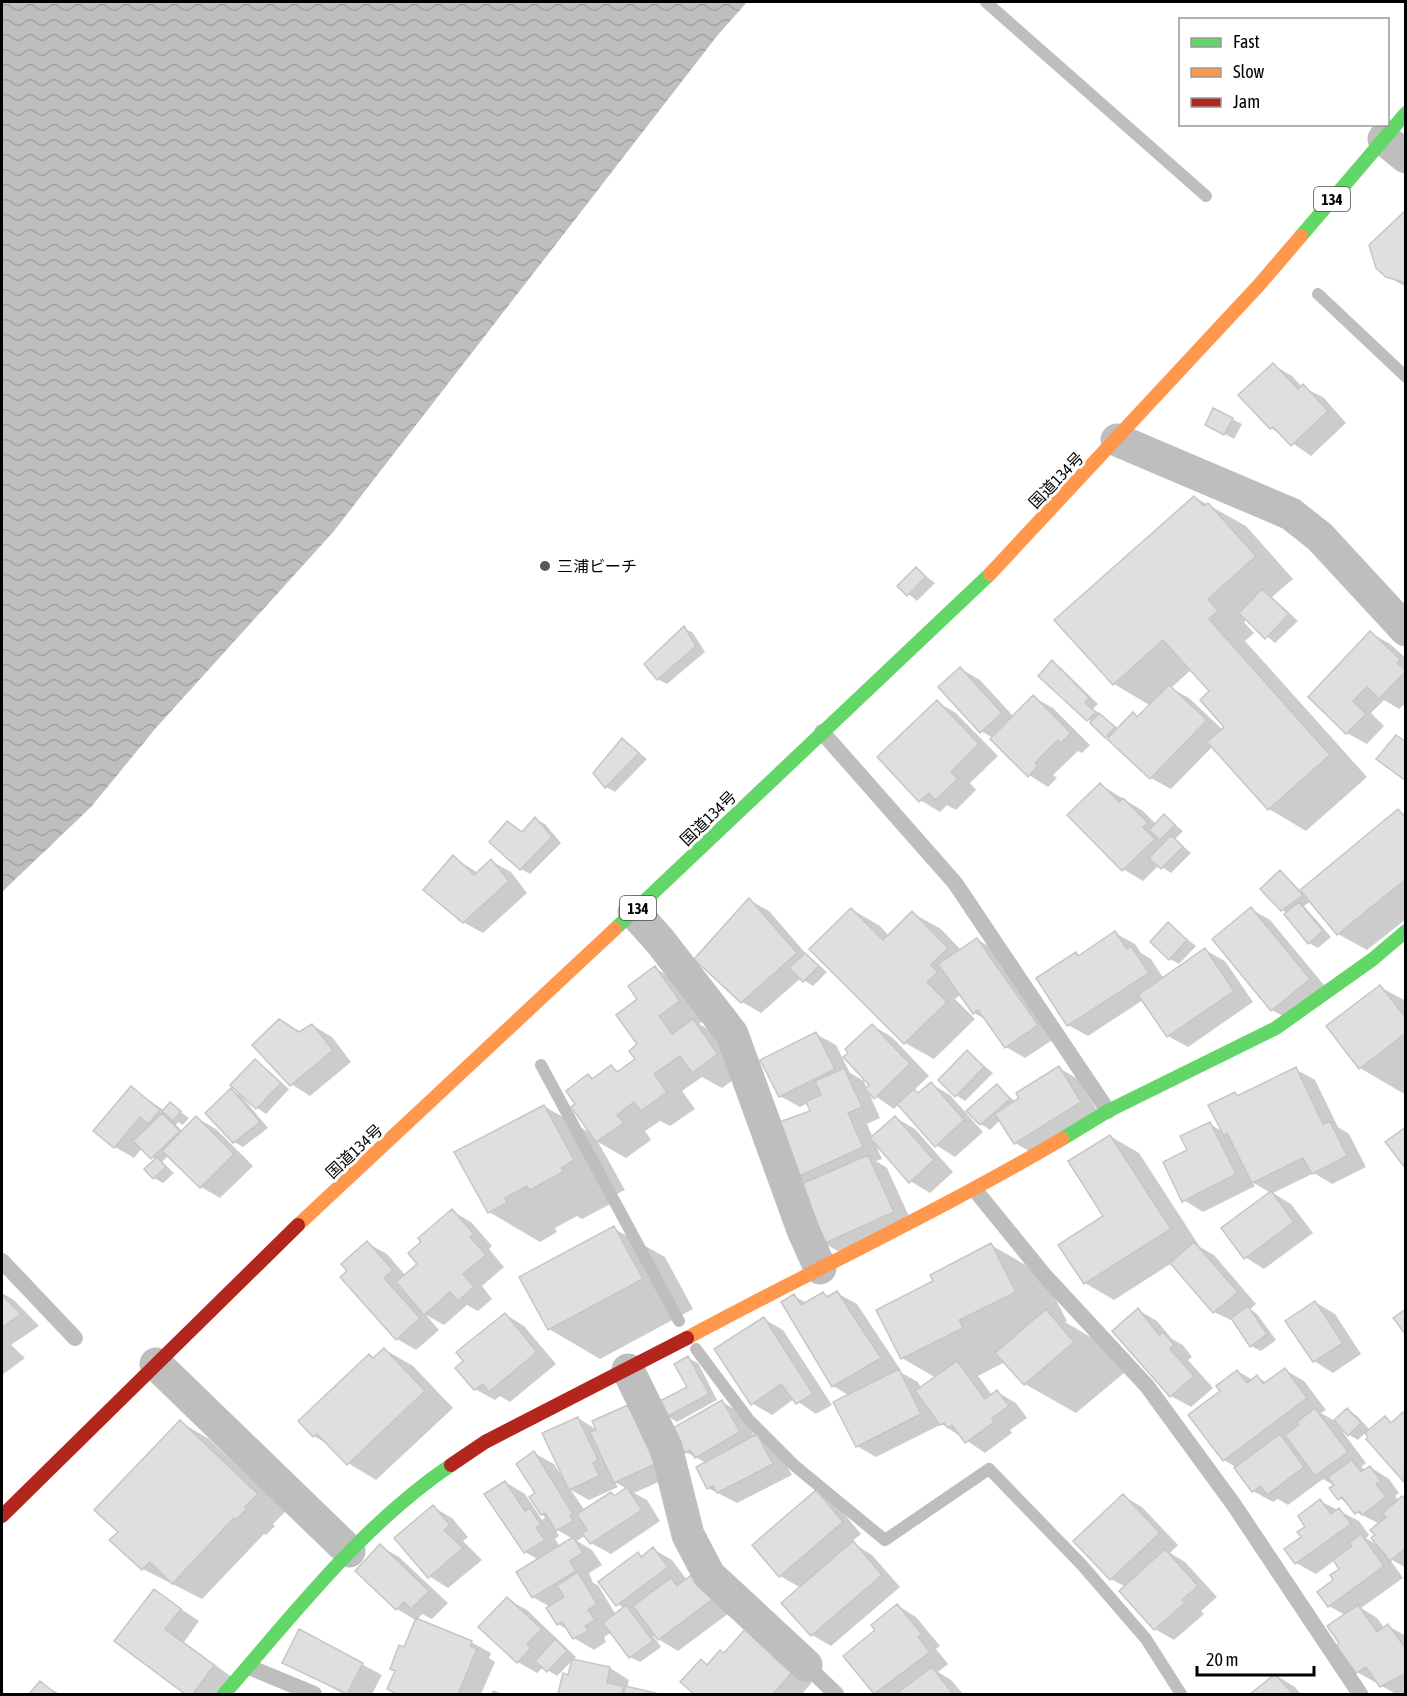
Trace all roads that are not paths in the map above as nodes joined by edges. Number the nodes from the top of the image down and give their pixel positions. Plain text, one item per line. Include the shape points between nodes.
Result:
1 (1406, 113) edge
2 (1395, 148) edge
3 (1117, 440) junction
4 (1406, 630) edge
5 (822, 732) junction
6 (634, 912) junction
7 (1406, 931) edge
8 (1108, 1111) junction
9 (975, 1190) junction
10 (2, 1261) edge
11 (820, 1268) junction
12 (75, 1338) dead end
13 (156, 1364) junction
14 (628, 1370) junction
15 (2, 1516) edge
16 (349, 1551) junction
17 (806, 1665) joint
18 (249, 1667) junction
19 (224, 1695) edge
20 (314, 1695) edge
21 (836, 1695) edge
22 (1360, 1695) edge

1 - 2 main road, 国道134号 / 134
2 - 3 main road, 国道134号 / 134 via 1259,285
3 - 4 street via 1291,514 1320,537
3 - 5 main road, 国道134号 / 134 via 987,577
5 - 6 main road, 国道134号 / 134
5 - 8 lane via 955,883
6 - 11 street via 732,1035
6 - 13 main road, 国道134号 / 134 via 243,1276
7 - 8 main road via 1276,1028
8 - 9 main road
9 - 11 main road
9 - 22 lane via 1045,1276 1147,1386 1234,1505
10 - 12 lane
11 - 14 main road
13 - 15 main road, 国道134号 / 134
13 - 16 street
14 - 16 main road via 485,1442 430,1479
14 - 17 street via 666,1447 688,1535 709,1575
16 - 18 main road
17 - 21 lane
18 - 19 main road
18 - 20 lane

